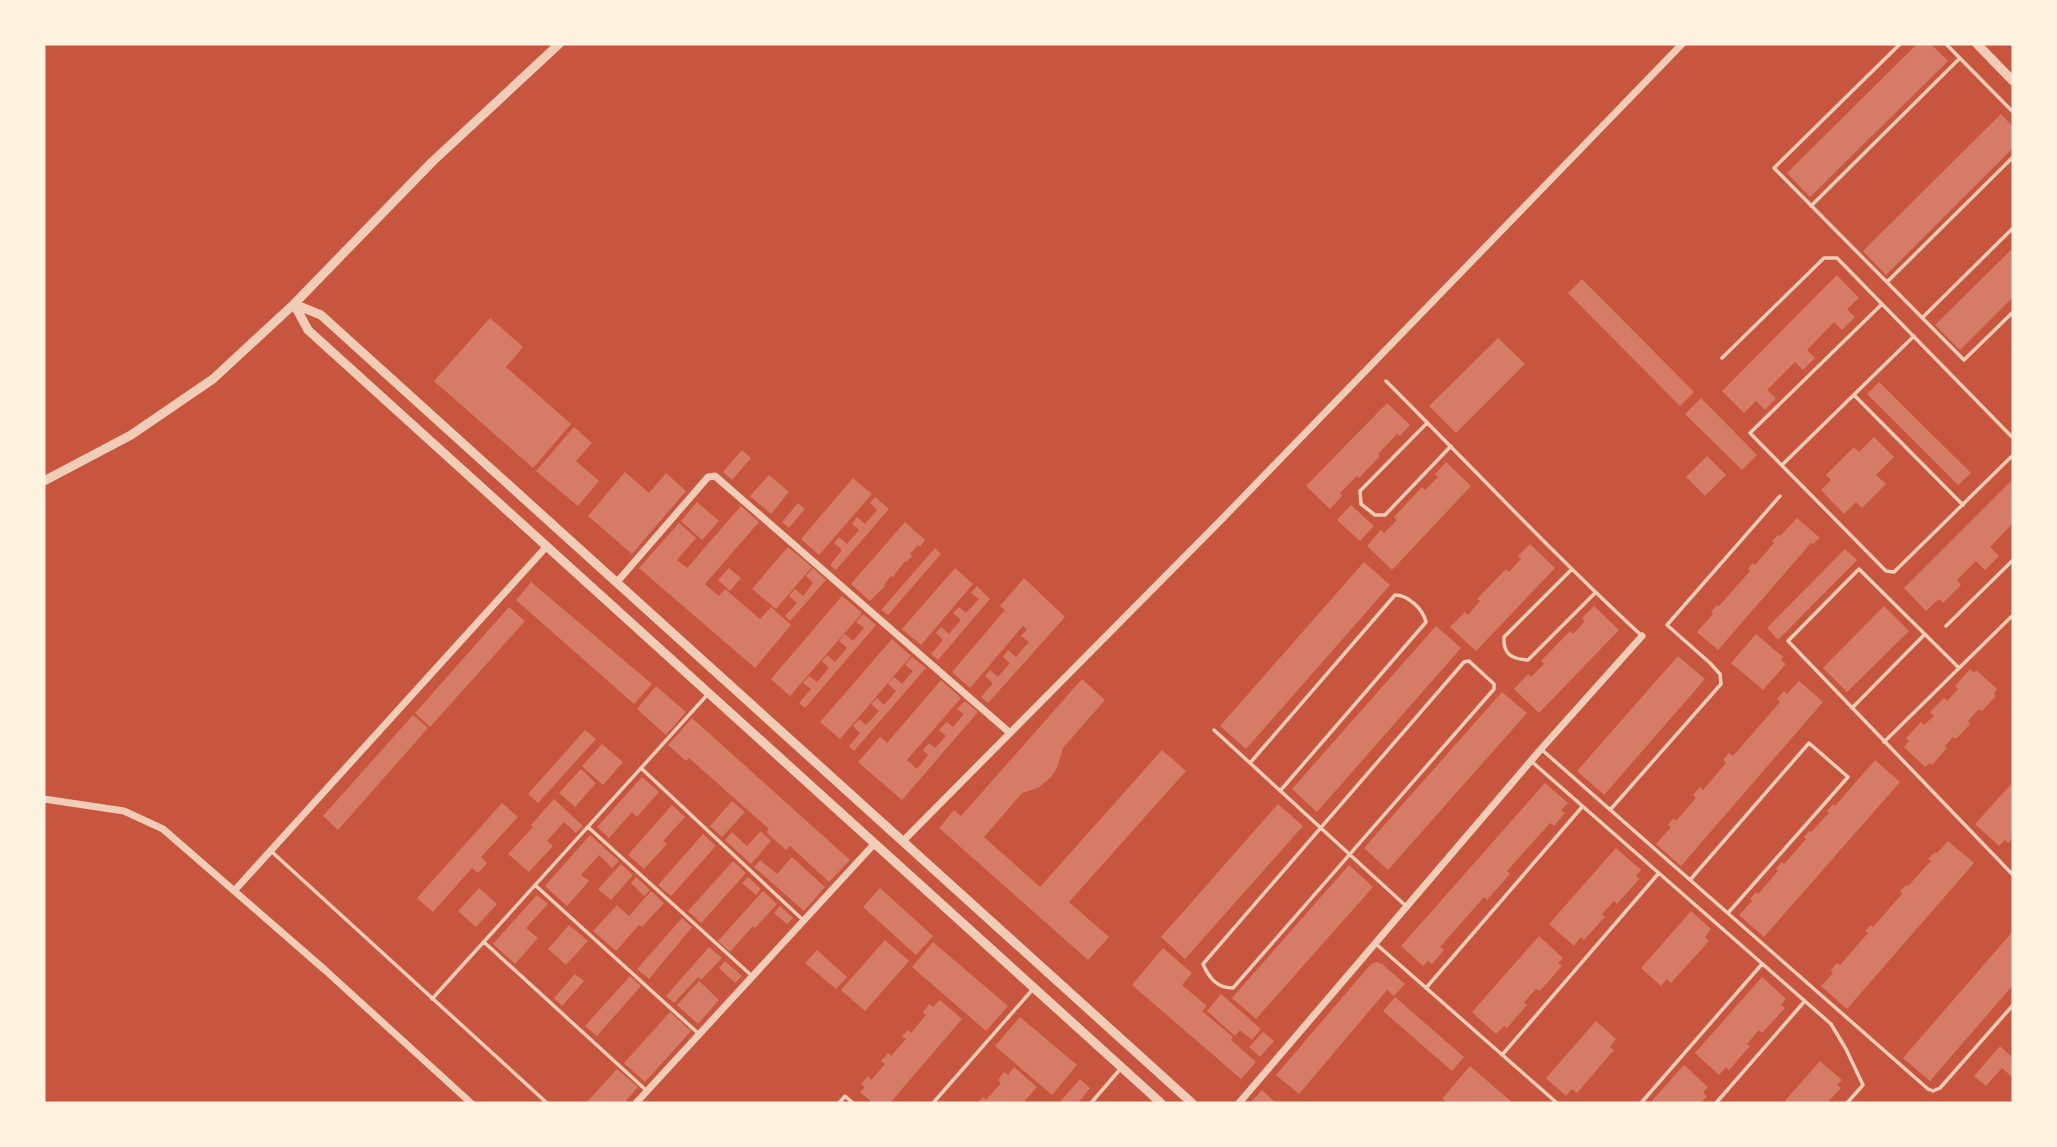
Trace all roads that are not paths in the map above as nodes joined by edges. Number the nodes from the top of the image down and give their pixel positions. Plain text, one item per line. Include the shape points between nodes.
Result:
1 (559, 44) edge
2 (1682, 44) edge
3 (1900, 44) edge
4 (1946, 44) edge
5 (1977, 44) edge
6 (1960, 58) junction
7 (2013, 80) edge
8 (2013, 112) edge
9 (2013, 157) edge
10 (1811, 206) junction
11 (2013, 228) edge
12 (1887, 282) junction
13 (294, 303) junction
14 (1882, 304) junction
15 (2013, 312) edge
16 (1922, 318) junction
17 (1914, 336) junction
18 (1722, 358) dead end
19 (1386, 381) dead end
20 (1854, 395) junction
21 (1427, 422) junction
22 (2013, 438) edge
23 (1451, 446) junction
24 (2013, 455) edge
25 (1782, 466) junction
26 (44, 481) edge
27 (1780, 496) dead end
28 (1963, 505) junction
29 (547, 546) junction
30 (2013, 560) edge
31 (1571, 569) junction
32 (617, 582) junction
33 (1595, 593) junction
34 (2013, 615) edge
35 (1946, 626) dead end
36 (1925, 634) junction
37 (1642, 636) joint
38 (1959, 668) junction
39 (709, 693) junction
40 (1852, 708) junction
41 (1214, 730) dead end
42 (1010, 733) junction
43 (1884, 742) junction
44 (1541, 750) junction
45 (1531, 761) junction
46 (1250, 762) junction
47 (641, 768) junction
48 (1280, 791) junction
49 (44, 799) edge
50 (1583, 806) junction
51 (1611, 810) junction
52 (588, 827) junction
53 (1320, 828) junction
54 (903, 841) junction
55 (875, 843) junction
56 (271, 851) junction
57 (1350, 854) junction
58 (1658, 873) junction
59 (2013, 875) edge
60 (1690, 880) junction
61 (536, 885) junction
62 (234, 891) junction
63 (1407, 907) junction
64 (1728, 914) junction
65 (804, 920) junction
66 (484, 942) junction
67 (1375, 943) junction
68 (1762, 964) junction
69 (752, 977) junction
70 (1034, 988) junction
71 (1426, 988) junction
72 (432, 999) junction
73 (1805, 1001) junction
74 (2013, 1005) edge
75 (699, 1034) junction
76 (1502, 1055) junction
77 (1122, 1067) junction
78 (647, 1091) junction
79 (471, 1103) edge
80 (547, 1103) edge
81 (636, 1103) edge
82 (839, 1103) edge
83 (853, 1103) edge
84 (933, 1103) edge
85 (1091, 1103) edge
86 (1161, 1103) edge
87 (1192, 1103) edge
88 (1239, 1103) edge
89 (1557, 1103) edge
90 (1641, 1103) edge
91 (1716, 1103) edge
92 (1847, 1103) edge

1 - 13 street via 432,162
2 - 42 street
3 - 10 lane via 1774,169
4 - 6 lane
5 - 7 street
6 - 8 lane
6 - 10 lane
9 - 12 lane
10 - 12 lane
11 - 16 lane
12 - 16 lane
13 - 26 street via 192,395 131,435
13 - 29 street via 308,330
13 - 32 street via 321,314
14 - 17 lane
14 - 18 lane via 1837,258 1824,258
14 - 25 lane via 1750,433
15 - 16 lane via 1964,360
17 - 20 lane
17 - 22 lane
19 - 21 lane
20 - 25 lane
20 - 28 lane
21 - 23 lane
21 - 23 lane via 1360,491 1362,504 1375,515 1385,515
23 - 31 lane
24 - 28 lane
25 - 28 lane via 1886,571 1894,572
27 - 51 lane via 1667,625 1716,668 1721,684
29 - 39 street
29 - 56 street
30 - 35 lane
31 - 33 lane
31 - 33 lane via 1504,637 1510,655 1528,660
32 - 42 street via 708,477 716,475
32 - 54 street
33 - 37 lane
34 - 38 lane
36 - 38 lane
36 - 40 lane
36 - 40 lane via 1859,569 1788,641
37 - 44 street
38 - 43 lane
39 - 47 lane
39 - 55 street
40 - 43 lane
41 - 46 lane
42 - 54 street
43 - 59 lane
44 - 45 street
44 - 51 lane
45 - 50 lane
45 - 63 street
46 - 48 lane
46 - 48 lane via 1395,595 1407,598 1426,622
47 - 52 lane
47 - 65 lane
48 - 53 lane
49 - 62 street via 124,811 147,820
50 - 58 lane
50 - 71 lane
51 - 60 lane
52 - 61 lane
52 - 69 lane
53 - 57 lane
53 - 57 lane via 1203,964 1219,986 1233,988
53 - 57 lane via 1464,662 1469,662 1494,689
54 - 87 street
55 - 65 street
55 - 70 street
56 - 62 street
56 - 72 lane
57 - 63 lane
58 - 68 lane
58 - 76 lane
60 - 64 lane
60 - 64 lane via 1809,743 1848,777
61 - 66 lane
61 - 75 lane
62 - 79 street
63 - 67 street
64 - 74 lane via 1933,1091
65 - 69 street
66 - 72 lane
66 - 78 lane
67 - 71 lane
67 - 88 street
68 - 73 lane
68 - 90 lane
69 - 75 street
70 - 77 street
70 - 84 lane
71 - 76 lane
72 - 80 lane
73 - 91 lane
73 - 92 lane via 1831,1024 1863,1085
75 - 78 street
76 - 89 lane
77 - 85 lane
77 - 86 street
78 - 81 street
82 - 83 lane via 845,1096

